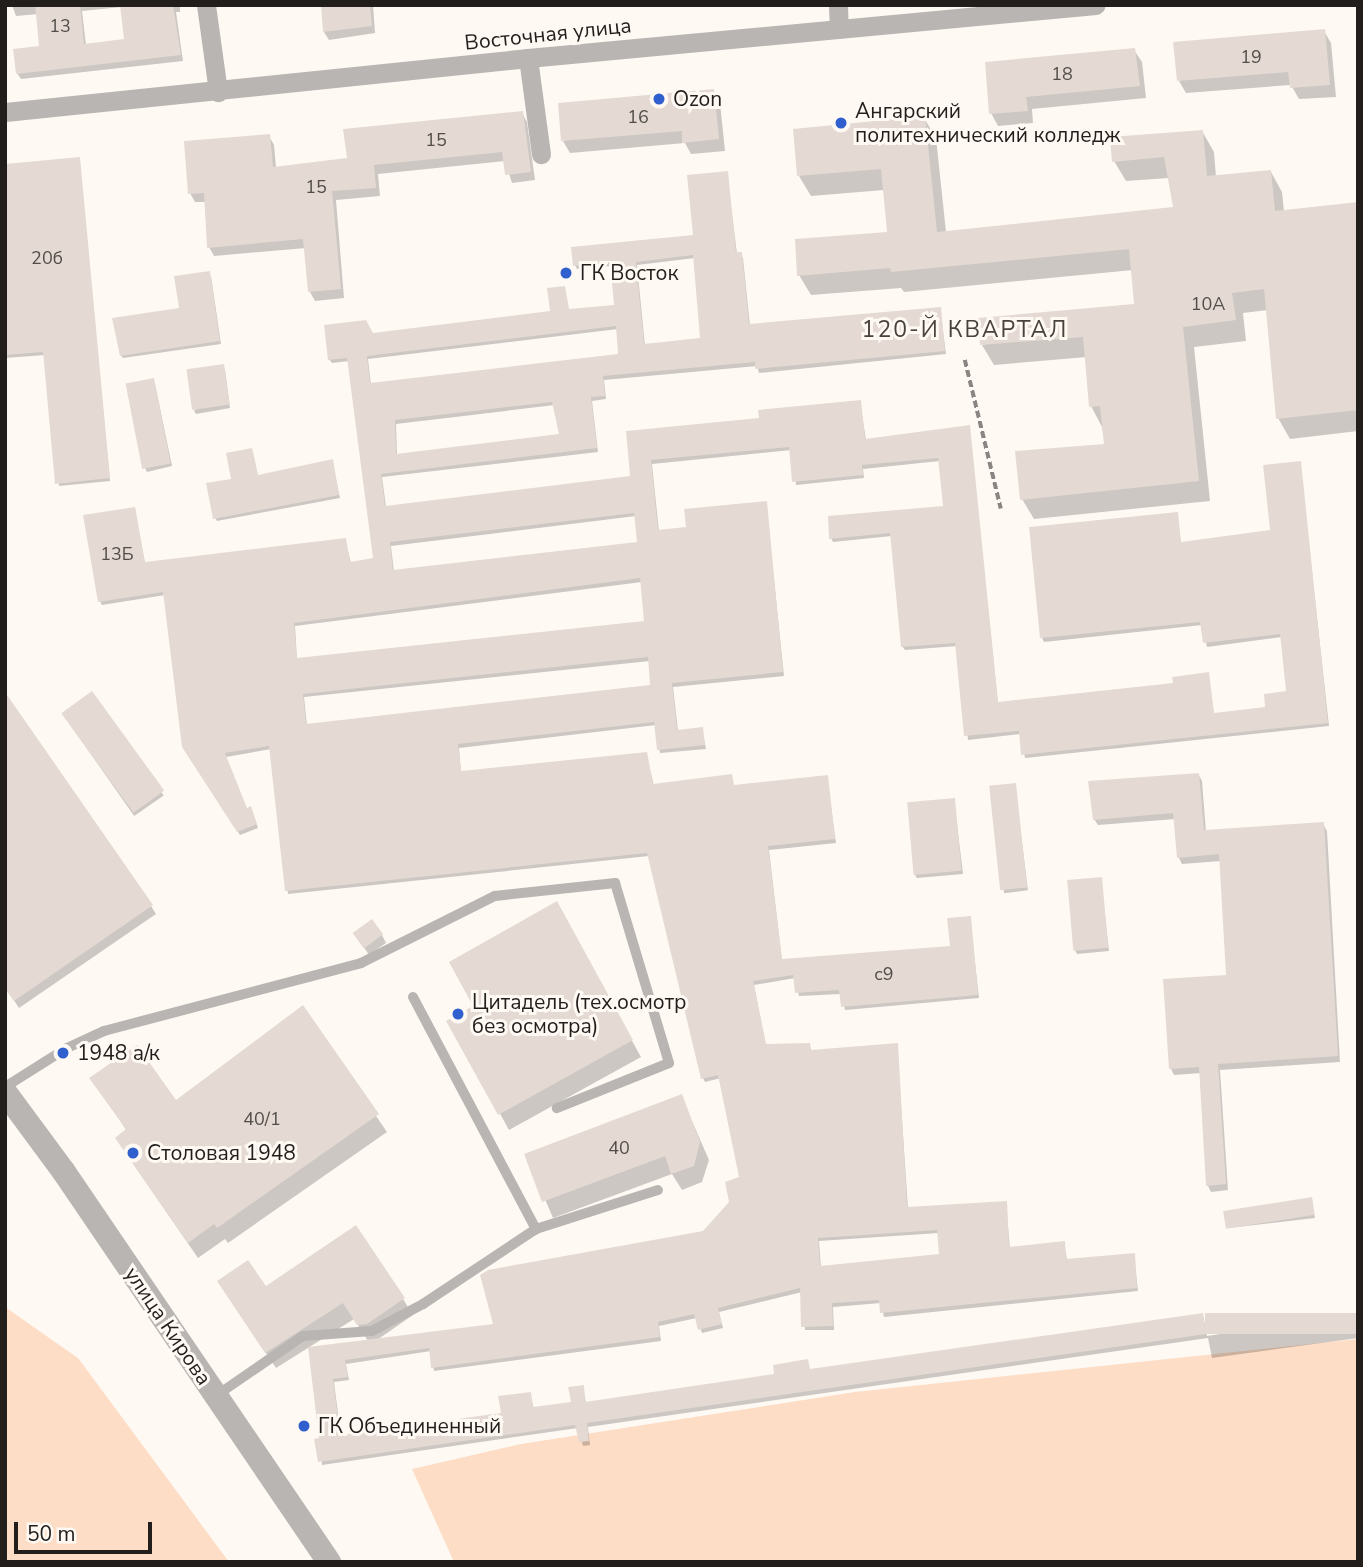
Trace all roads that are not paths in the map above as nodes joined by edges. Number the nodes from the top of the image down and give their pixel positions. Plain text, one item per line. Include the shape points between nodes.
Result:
1 (206, 5) edge
2 (838, 5) edge
3 (1096, 5) edge
4 (839, 29) junction
5 (528, 58) junction
6 (218, 92) junction
7 (5, 112) edge
8 (541, 154) dead end
9 (413, 997) dead end
10 (5, 1087) edge
11 (5, 1092) edge
12 (557, 1108) dead end
13 (658, 1190) dead end
14 (537, 1229) junction
15 (216, 1396) junction
16 (329, 1562) edge

1 - 6 street
2 - 4 street
3 - 4 street, Восточная улица
4 - 5 street, Восточная улица
5 - 6 street, Восточная улица
5 - 8 street
6 - 7 street, Восточная улица
9 - 14 lane
10 - 12 lane via 104,1031 361,963 495,896 615,883 669,1063
11 - 15 street, улица Кирова
13 - 14 lane
14 - 15 lane via 423,1304 372,1331 303,1336
15 - 16 street, улица Кирова

